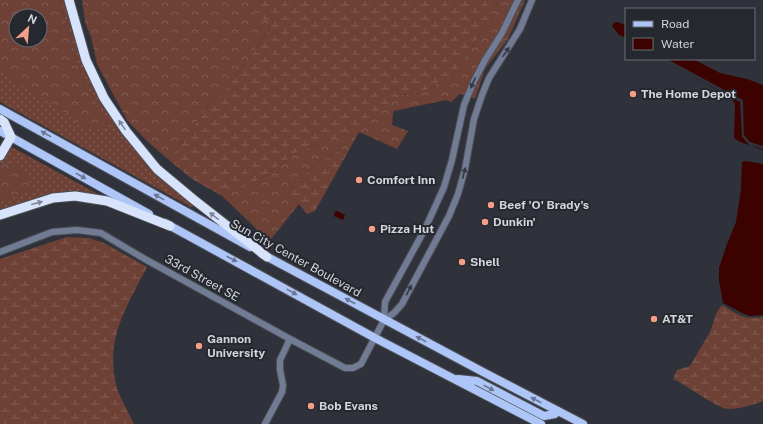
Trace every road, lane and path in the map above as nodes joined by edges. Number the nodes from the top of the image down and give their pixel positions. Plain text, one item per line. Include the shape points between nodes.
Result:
1 (69, 0) edge
2 (518, 0) edge
3 (532, 0) edge
4 (0, 109) edge
5 (0, 119) edge
6 (0, 131) edge
7 (11, 137) junction
8 (0, 156) edge
9 (0, 215) edge
10 (170, 226) junction
11 (0, 252) edge
12 (267, 257) junction
13 (384, 320) junction
14 (375, 338) junction
15 (290, 339) junction
16 (452, 378) junction
17 (558, 411) junction
18 (265, 424) edge
19 (542, 424) edge
20 (583, 424) edge

12 -> 1 highway via 157,169 126,131 104,98 86,60
2 -> 13 street via 502,34 474,80 464,105 444,187 425,229 385,302
13 -> 3 street via 402,304 449,216 465,169 474,120 482,95 489,78 520,29
12 -> 4 main road, Sun City Center Boulevard
5 - 7 highway
6 - 7 main road
7 - 8 highway
7 -> 10 main road
9 -> 10 highway via 53,198 75,196 107,201
10 -> 14 main road
11 - 15 street, 33rd Street SE via 52,232 77,230 101,233
13 -> 12 main road, Sun City Center Boulevard
13 - 14 street, 33rd Street SE
17 -> 13 main road, Sun City Center Boulevard
14 - 15 street, 33rd Street SE via 361,364 353,368 345,368
14 - 16 main road
15 - 18 street via 280,360 282,392
16 -> 17 main road via 476,381 544,416
16 - 19 main road
17 - 20 main road, Sun City Center Boulevard

